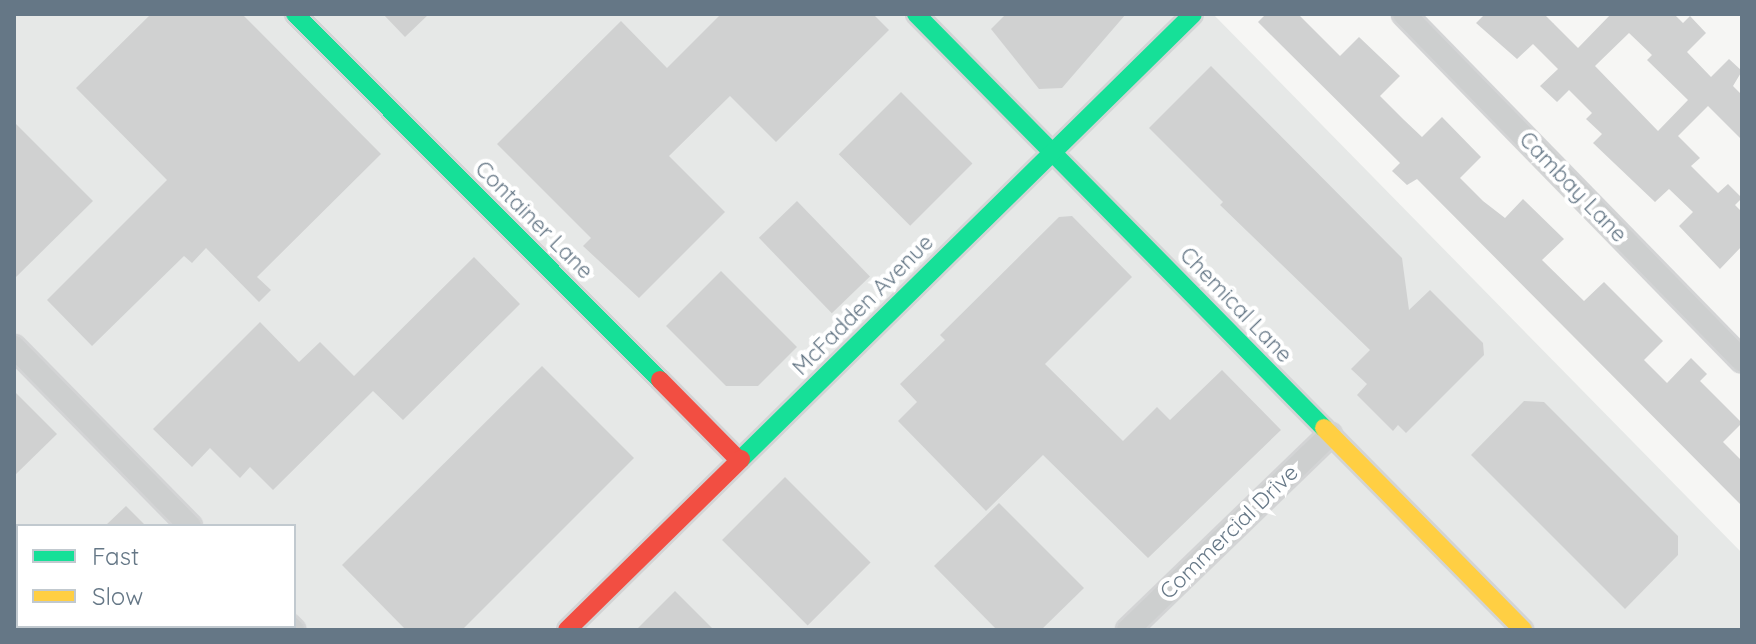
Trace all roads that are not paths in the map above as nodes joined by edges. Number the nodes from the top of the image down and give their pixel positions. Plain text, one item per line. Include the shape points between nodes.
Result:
1 (295, 14) edge
2 (916, 14) edge
3 (1193, 14) edge
4 (1404, 14) edge
5 (1053, 152) junction
6 (14, 347) edge
7 (1742, 360) edge
8 (1330, 435) junction
9 (739, 460) junction
10 (188, 524) edge
11 (567, 630) edge
12 (1128, 630) edge
13 (1523, 630) edge

1 - 9 street, Container Lane
2 - 5 street, Chemical Lane
3 - 5 street, McFadden Avenue
4 - 7 street, Cambay Lane
5 - 8 street, Chemical Lane
5 - 9 street, McFadden Avenue
6 - 10 street
8 - 12 street, Commercial Drive
8 - 13 street, Chemical Lane
9 - 11 street, McFadden Avenue

